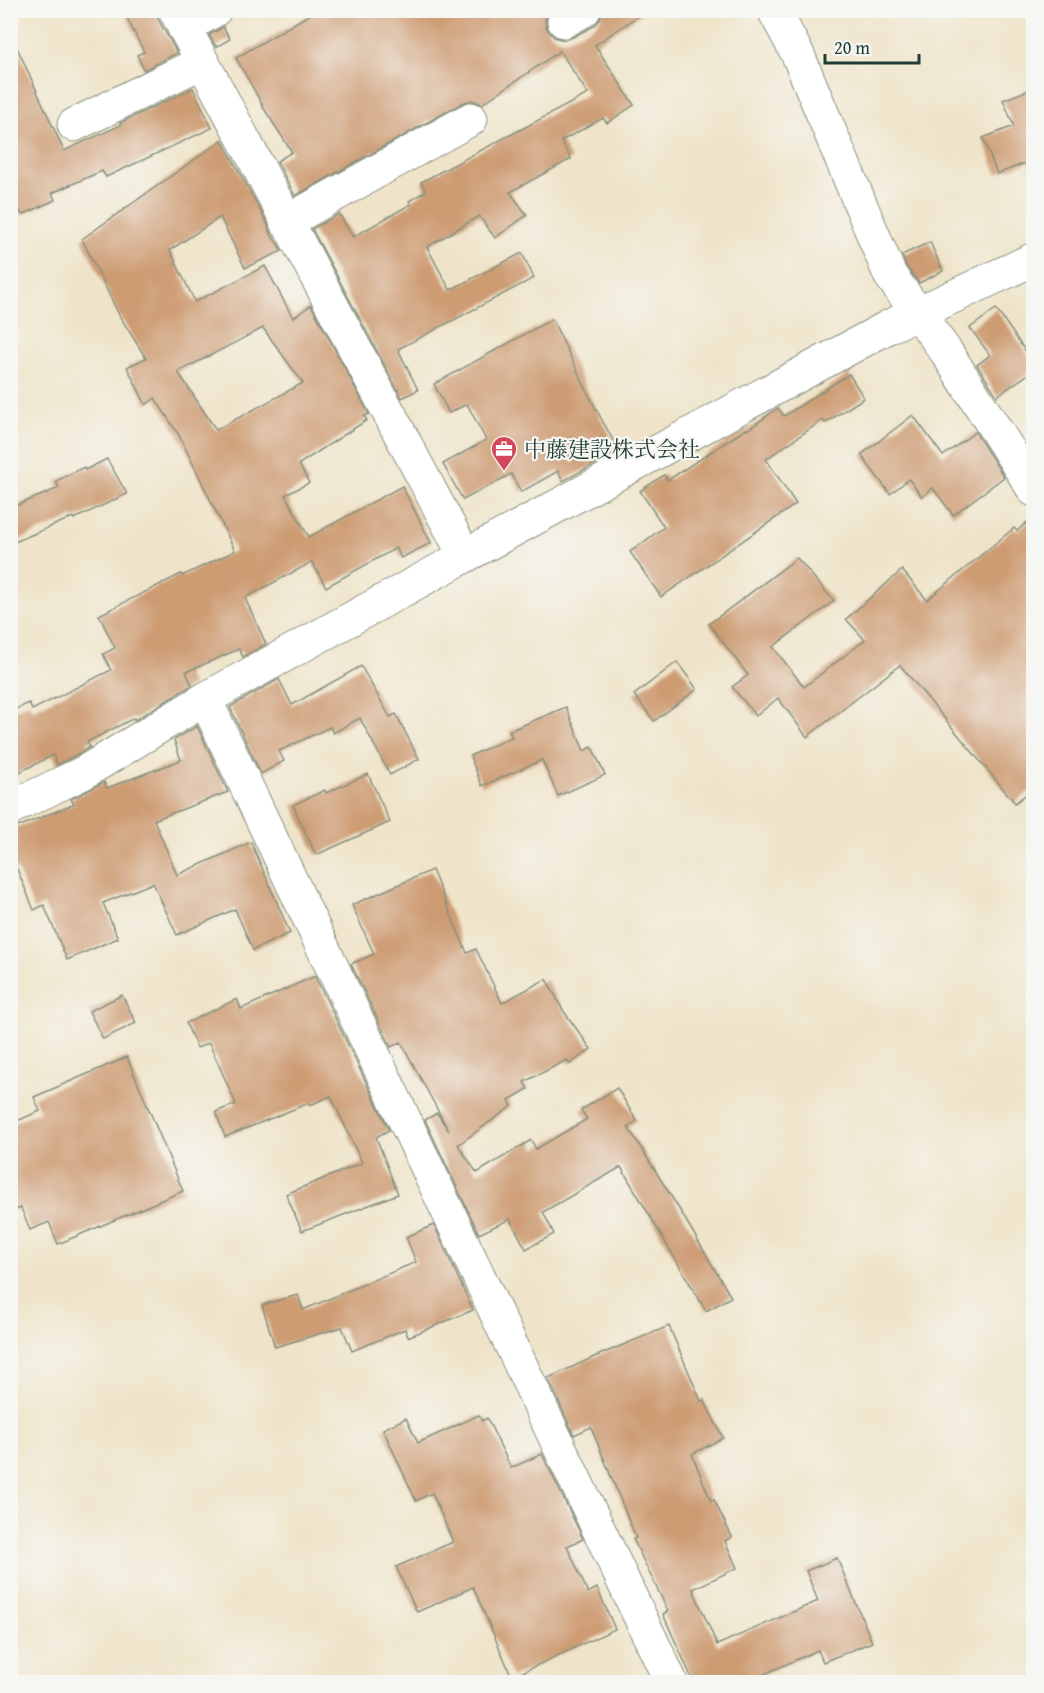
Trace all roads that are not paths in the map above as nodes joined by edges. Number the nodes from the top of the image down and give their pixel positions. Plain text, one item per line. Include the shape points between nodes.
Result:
1 (215, 10) edge
2 (774, 10) edge
3 (180, 19) edge
4 (202, 62) junction
5 (471, 119) dead end
6 (74, 125) dead end
7 (286, 222) junction
8 (1034, 259) edge
9 (916, 313) junction
10 (1034, 490) edge
11 (465, 556) junction
12 (205, 699) junction
13 (10, 808) edge
14 (671, 1683) edge

1 - 3 street
2 - 9 street via 798,55 890,275
3 - 4 street
4 - 6 street
4 - 7 street
5 - 7 street
7 - 11 street
8 - 9 street
9 - 10 street via 947,353
9 - 11 street
11 - 12 street
12 - 13 street via 83,773
12 - 14 street

